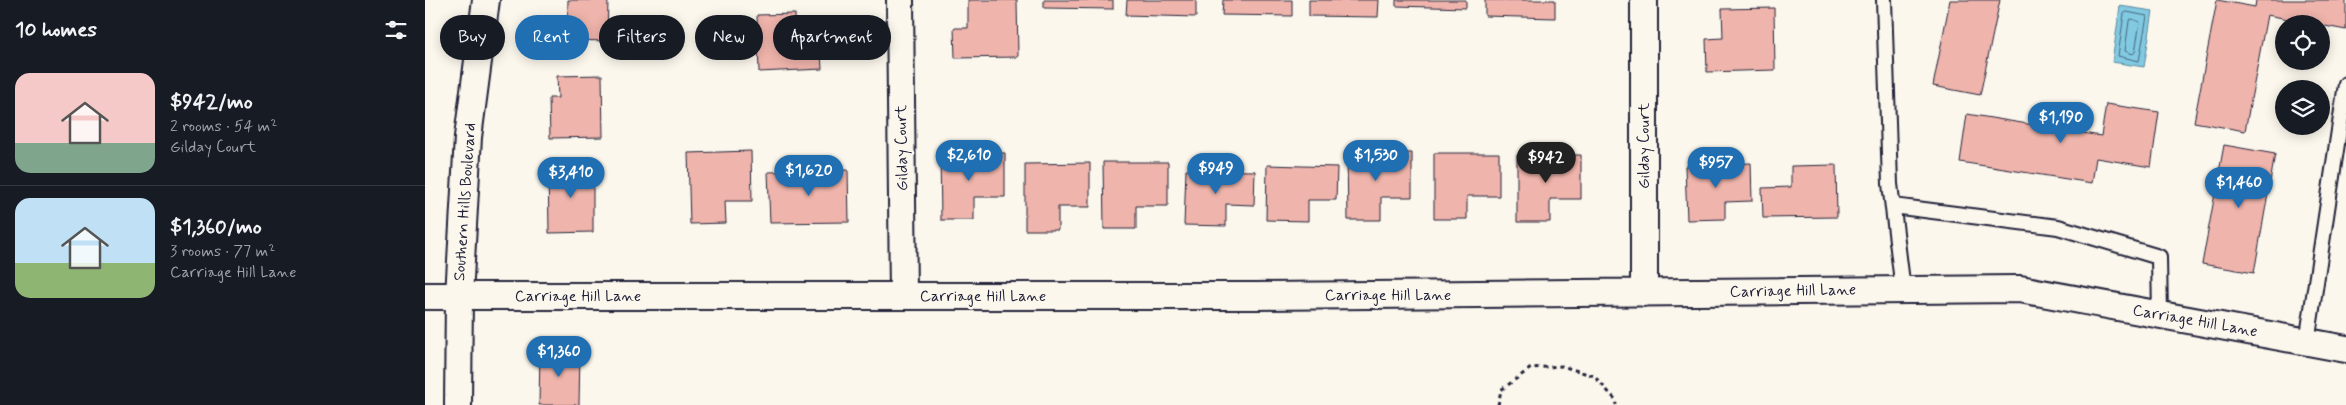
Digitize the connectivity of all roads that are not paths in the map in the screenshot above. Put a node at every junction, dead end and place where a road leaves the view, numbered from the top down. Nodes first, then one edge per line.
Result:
1 (487, 0) edge
2 (900, 0) edge
3 (1644, 0) edge
4 (1884, 0) edge
5 (2346, 84) edge
6 (1893, 206) junction
7 (1903, 290) junction
8 (1644, 293) junction
9 (425, 296) edge
10 (459, 296) junction
11 (903, 296) junction
12 (2160, 315) junction
13 (2307, 342) junction
14 (2346, 349) edge
15 (458, 405) edge

1 - 10 street, Southern Hills Boulevard
2 - 11 street, Gilday Court
3 - 8 street, Gilday Court
4 - 6 lane
5 - 13 lane
6 - 7 lane
6 - 12 lane
7 - 8 street, Carriage Hill Lane
7 - 12 street, Carriage Hill Lane
8 - 11 street, Carriage Hill Lane
9 - 10 street, Carriage Hill Lane
10 - 11 street, Carriage Hill Lane
10 - 15 street, Southern Hills Boulevard
12 - 13 street, Carriage Hill Lane
13 - 14 street, Carriage Hill Lane

